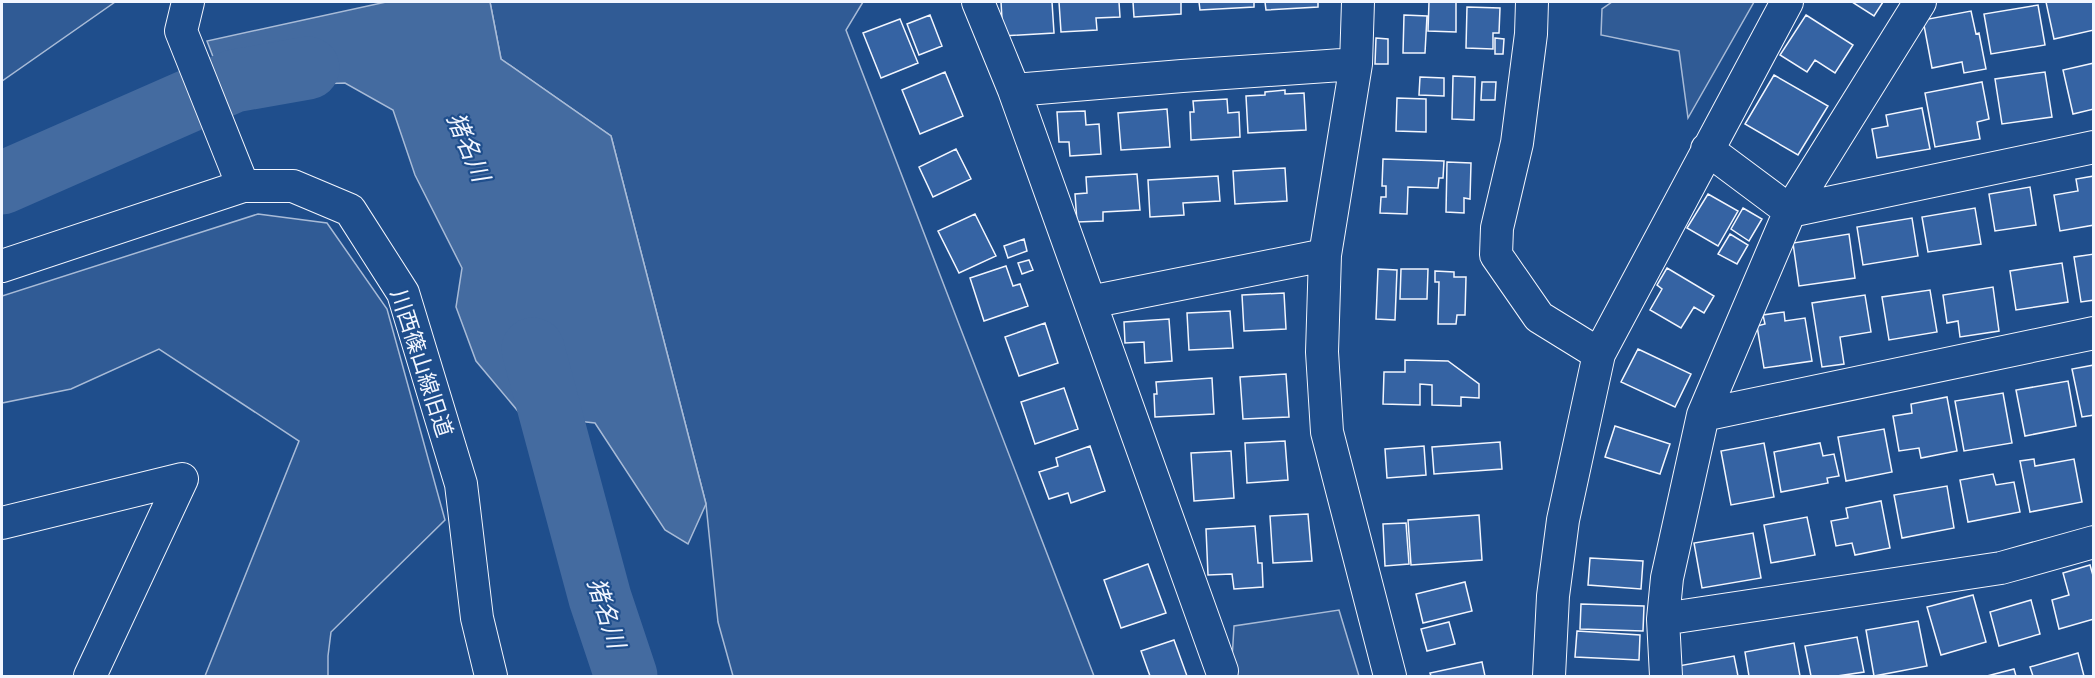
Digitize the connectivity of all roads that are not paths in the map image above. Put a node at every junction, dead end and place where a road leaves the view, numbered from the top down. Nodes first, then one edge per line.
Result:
1 (188, 2) edge
2 (978, 2) edge
3 (1358, 2) edge
4 (1532, 2) edge
5 (1787, 2) edge
6 (1920, 2) edge
7 (1356, 64) junction
8 (1014, 90) junction
9 (2094, 147) edge
10 (1707, 150) junction
11 (237, 172) junction
12 (1790, 211) junction
13 (1325, 255) junction
14 (2, 266) edge
15 (1090, 302) junction
16 (2094, 333) edge
17 (1599, 354) junction
18 (1703, 415) junction
19 (2, 524) edge
20 (2094, 542) edge
21 (1663, 619) junction
22 (1222, 671) dead end
23 (90, 676) edge
24 (490, 676) edge
25 (1390, 676) edge
26 (1549, 676) edge
27 (1666, 676) edge

1 - 11 street
2 - 8 street
3 - 7 street
4 - 17 street
5 - 10 street
6 - 12 street
7 - 8 street
7 - 13 street
8 - 15 street
9 - 12 street
10 - 12 street
10 - 17 street
11 - 14 street, 川西篠山線旧道
11 - 24 street, 川西篠山線旧道
12 - 18 street
13 - 15 street
13 - 25 street
15 - 22 street
16 - 18 street
17 - 26 street
18 - 21 street
19 - 23 street
20 - 21 street
21 - 27 street

